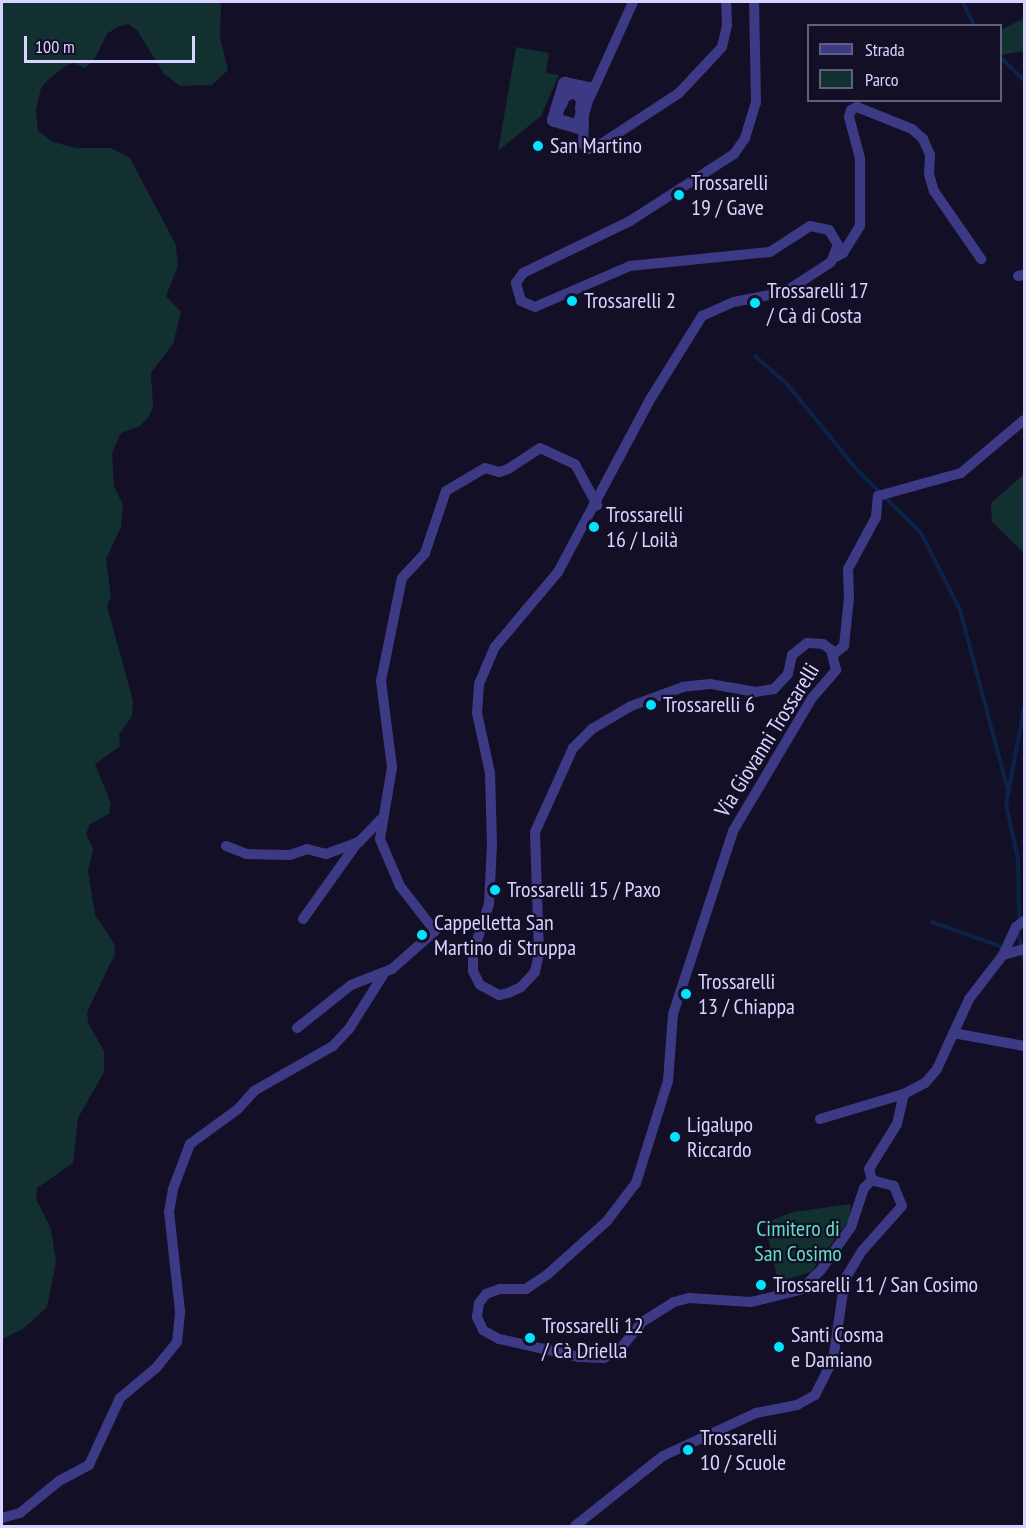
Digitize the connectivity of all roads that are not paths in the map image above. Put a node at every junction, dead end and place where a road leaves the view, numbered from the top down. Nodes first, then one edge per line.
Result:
1 (633, 2) edge
2 (726, 2) edge
3 (754, 2) edge
4 (835, 257) junction
5 (981, 259) dead end
6 (1024, 420) edge
7 (597, 505) junction
8 (834, 654) junction
9 (383, 816) junction
10 (358, 842) junction
11 (226, 846) dead end
12 (303, 919) dead end
13 (1024, 921) edge
14 (1023, 948) edge
15 (1003, 955) junction
16 (383, 975) junction
17 (297, 1028) dead end
18 (953, 1033) junction
19 (1024, 1046) edge
20 (904, 1094) junction
21 (820, 1119) dead end
22 (872, 1180) junction
23 (2, 1518) edge
24 (575, 1527) edge

1 - 2 street
3 - 4 street
4 - 5 street, Via Giovanni Trossarelli
4 - 7 street, Via Giovanni Trossarelli
6 - 8 street
7 - 8 street, Via Giovanni Trossarelli
7 - 9 street
8 - 22 street, Via Giovanni Trossarelli
9 - 10 street
9 - 16 street
10 - 11 street
10 - 12 street
13 - 15 street
14 - 15 street
15 - 18 street
16 - 17 street
16 - 23 street
18 - 19 street
18 - 20 street
20 - 21 street
20 - 22 street, Via Giovanni Trossarelli
22 - 24 street

